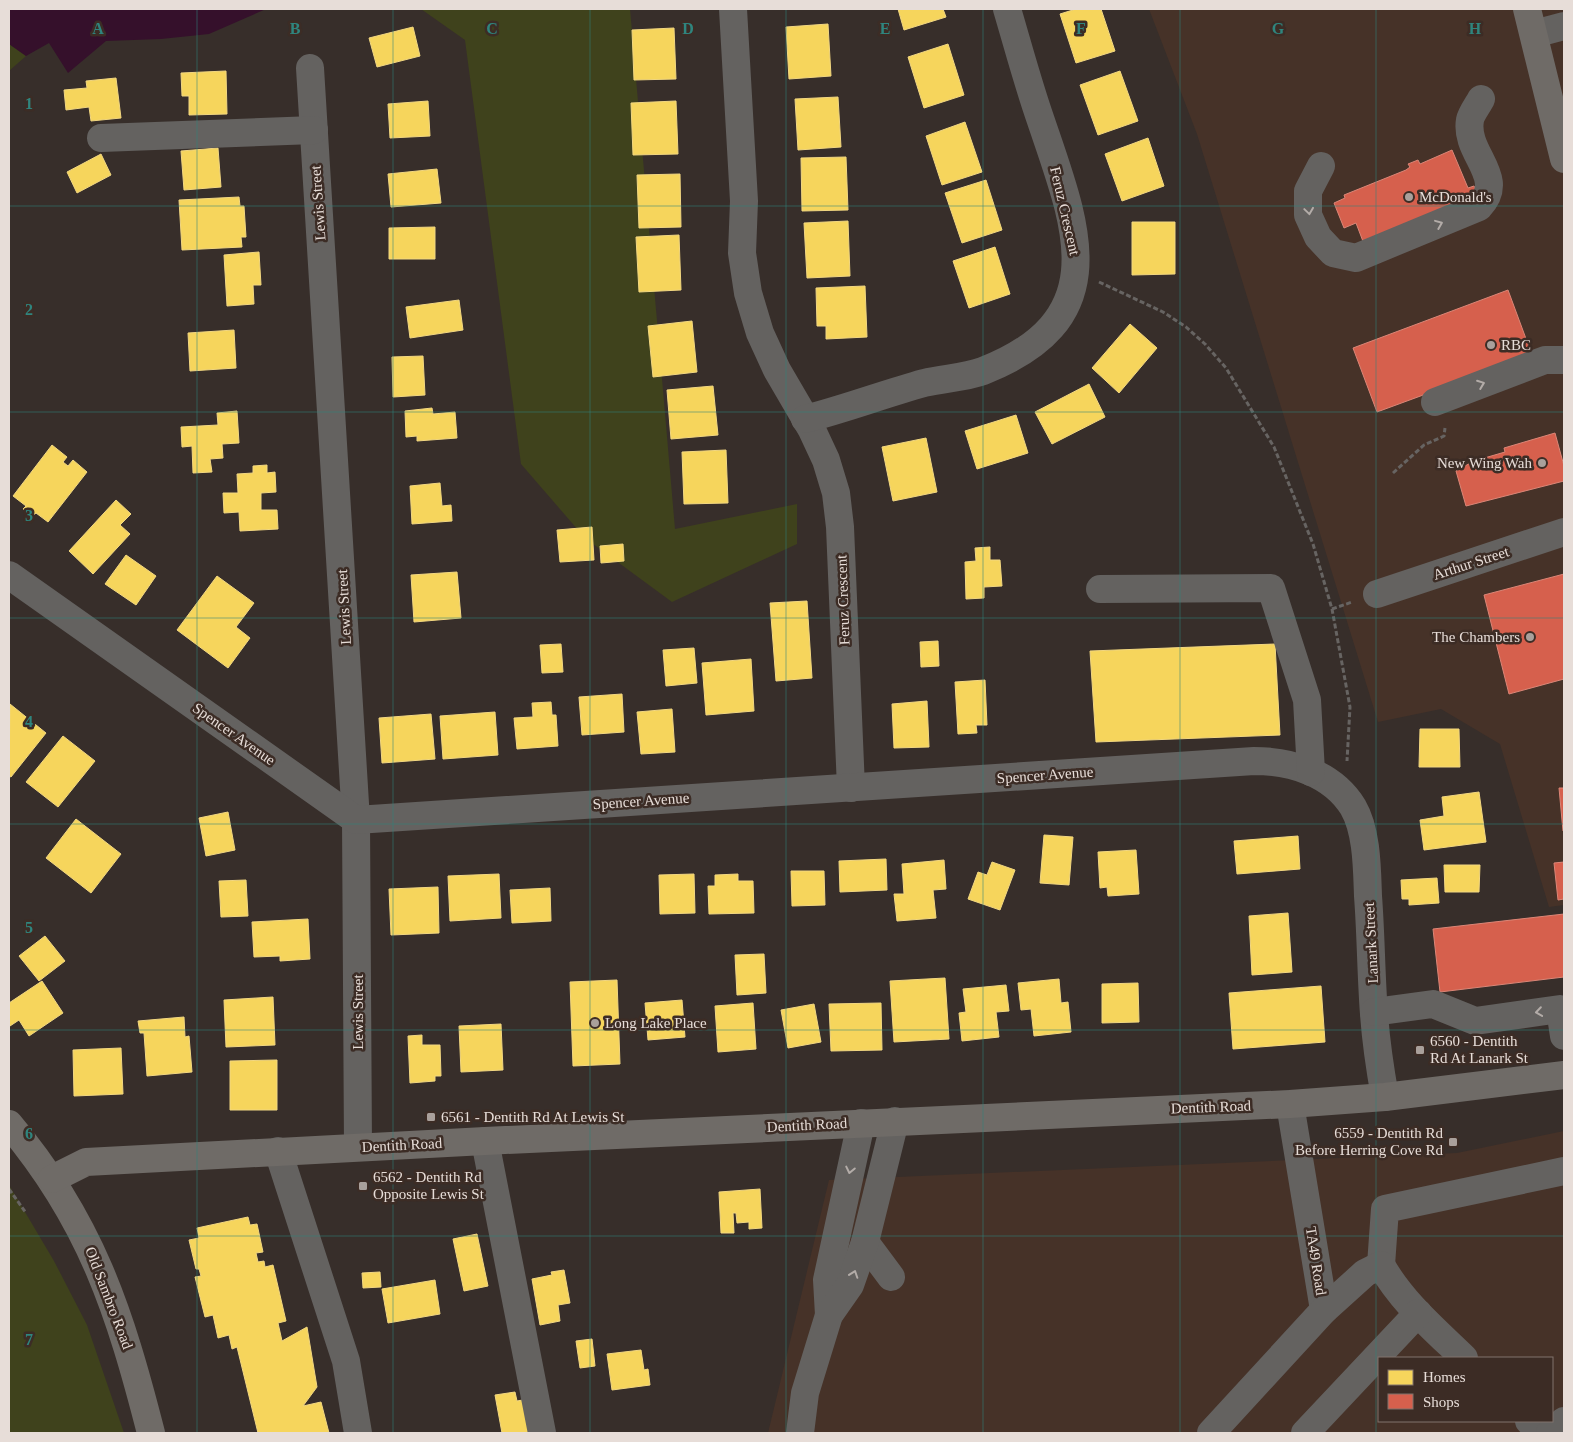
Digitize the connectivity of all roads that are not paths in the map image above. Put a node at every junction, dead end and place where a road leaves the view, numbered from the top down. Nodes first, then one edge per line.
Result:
1 (733, 9) edge
2 (1007, 9) edge
3 (1530, 22) edge
4 (1564, 26) edge
5 (310, 68) dead end
6 (1481, 99) dead end
7 (1560, 120) edge
8 (314, 130) junction
9 (101, 138) dead end
10 (1564, 159) edge
11 (1321, 166) dead end
12 (1564, 360) edge
13 (1435, 402) dead end
14 (805, 419) junction
15 (1564, 532) edge
16 (9, 575) edge
17 (1100, 589) dead end
18 (1377, 594) dead end
19 (1311, 772) junction
20 (851, 788) junction
21 (1342, 794) joint
22 (356, 820) junction
23 (1374, 1012) junction
24 (1564, 1036) edge
25 (1564, 1075) edge
26 (1385, 1096) junction
27 (1290, 1104) junction
28 (895, 1121) junction
29 (861, 1123) junction
30 (9, 1124) edge
31 (485, 1141) junction
32 (358, 1147) junction
33 (278, 1151) junction
34 (1564, 1171) edge
35 (52, 1179) junction
36 (865, 1242) junction
37 (1381, 1265) junction
38 (891, 1277) dead end
39 (1324, 1310) junction
40 (1418, 1313) junction
41 (829, 1315) junction
42 (1463, 1357) edge
43 (1564, 1421) edge
44 (1530, 1422) edge
45 (151, 1433) edge
46 (358, 1433) edge
47 (542, 1433) edge
48 (800, 1433) edge
49 (1211, 1433) edge
50 (1305, 1433) edge
51 (1542, 1433) edge
52 (1550, 1433) edge

1 - 14 street, Feruz Crescent
2 - 14 street, Feruz Crescent
3 - 4 street
3 - 7 main road
5 - 8 street, Lewis Street
11 -> 6 street
7 - 10 main road
8 - 9 street
8 - 22 street, Lewis Street
13 -> 12 street
14 - 20 street, Feruz Crescent
15 - 18 street, Arthur Street
16 - 22 street, Spencer Avenue
17 - 19 street
19 - 20 street, Spencer Avenue
19 - 21 street, Spencer Avenue
20 - 22 street, Spencer Avenue
21 - 23 street, Lanark Street
22 - 32 street, Lewis Street
24 -> 23 street
23 - 26 street, Lanark Street
25 - 26 main road, Dentith Road
26 - 27 main road, Dentith Road
27 - 28 main road, Dentith Road
27 - 39 street, TA49 Road
28 - 29 main road, Dentith Road
28 - 36 street
29 - 31 main road, Dentith Road
29 -> 41 street
30 - 35 main road, Old Sambro Road
31 - 32 main road, Dentith Road
31 - 47 street
32 - 33 main road, Dentith Road
33 - 35 main road, Dentith Road
33 - 46 street
34 - 37 street
35 - 45 main road, Old Sambro Road
36 - 38 street
41 -> 36 street
37 - 39 street, TA49 Road
37 - 40 street
39 - 49 street
40 - 42 street
40 - 50 street
41 - 48 street
43 - 52 street
44 - 51 street

